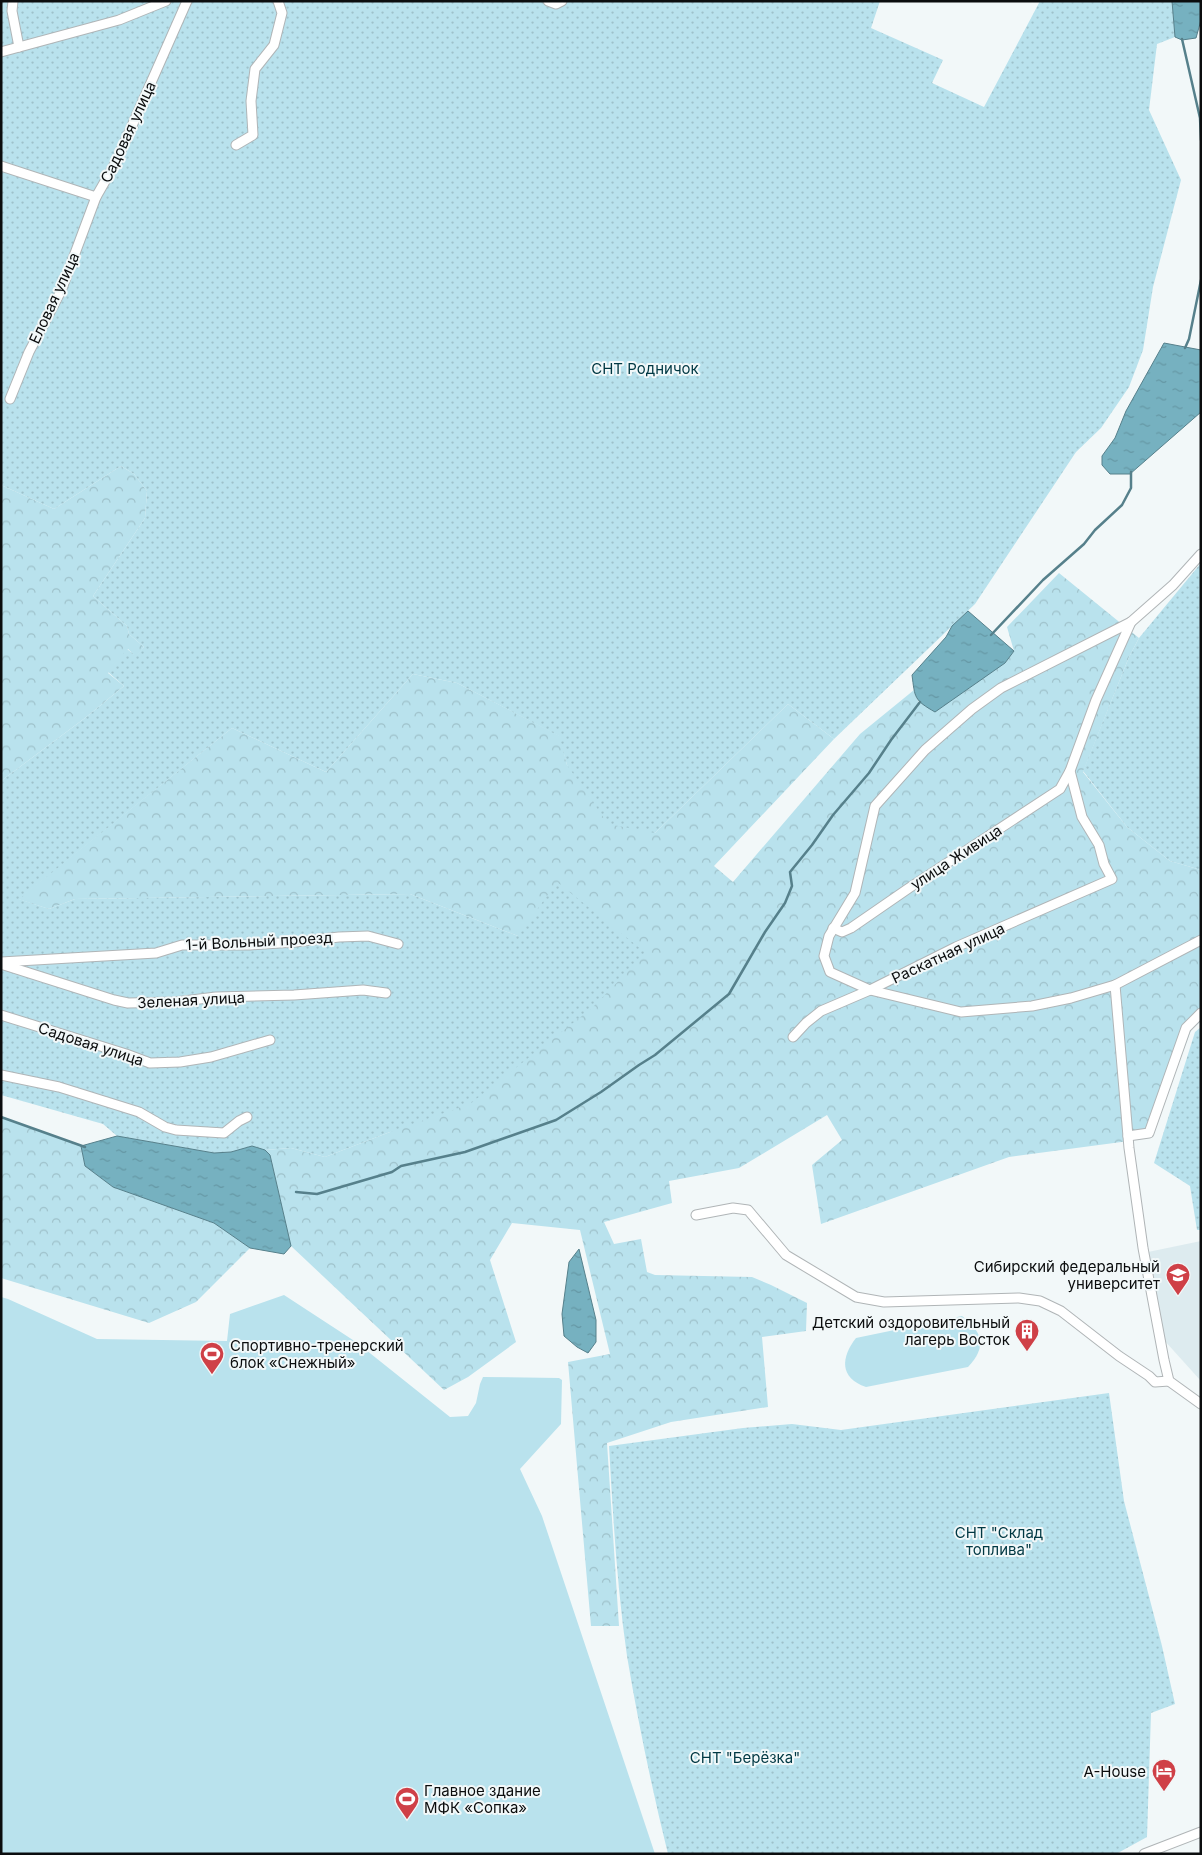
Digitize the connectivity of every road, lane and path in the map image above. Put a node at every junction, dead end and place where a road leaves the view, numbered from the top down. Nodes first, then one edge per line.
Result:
1 (13, 1) edge
2 (166, 1) edge
3 (187, 1) edge
4 (278, 1) edge
5 (548, 1) edge
6 (562, 1) edge
7 (20, 47) junction
8 (1, 52) edge
9 (236, 145) dead end
10 (1, 166) edge
11 (96, 197) junction
12 (10, 399) dead end
13 (1201, 554) edge
14 (1132, 622) junction
15 (1070, 771) junction
16 (833, 928) junction
17 (1201, 940) edge
18 (398, 944) dead end
19 (1, 963) edge
20 (1115, 985) junction
21 (870, 990) junction
22 (386, 992) dead end
23 (1201, 1013) edge
24 (1, 1015) edge
25 (793, 1037) dead end
26 (270, 1040) dead end
27 (1, 1075) edge
28 (247, 1118) dead end
29 (1128, 1136) junction
30 (696, 1215) dead end
31 (1170, 1381) junction
32 (1201, 1404) edge
33 (1201, 1832) edge
34 (1144, 1854) edge

1 - 7 street
2 - 7 street
3 - 11 street, Садовая улица
4 - 9 street
5 - 6 street
7 - 8 street
10 - 11 street, Садовая улица
11 - 12 street, Еловая улица
13 - 14 street
14 - 15 street, улица Живица
14 - 16 street
15 - 16 street, улица Живица
15 - 21 street, Раскатная улица
16 - 21 street
17 - 20 street
18 - 19 street, 1-й Вольный проезд
19 - 22 street, Зеленая улица
20 - 21 street
20 - 29 street
21 - 25 street, Раскатная улица
23 - 29 street
24 - 26 street, Садовая улица
27 - 28 street
29 - 31 street
30 - 31 street
31 - 32 street
33 - 34 street

